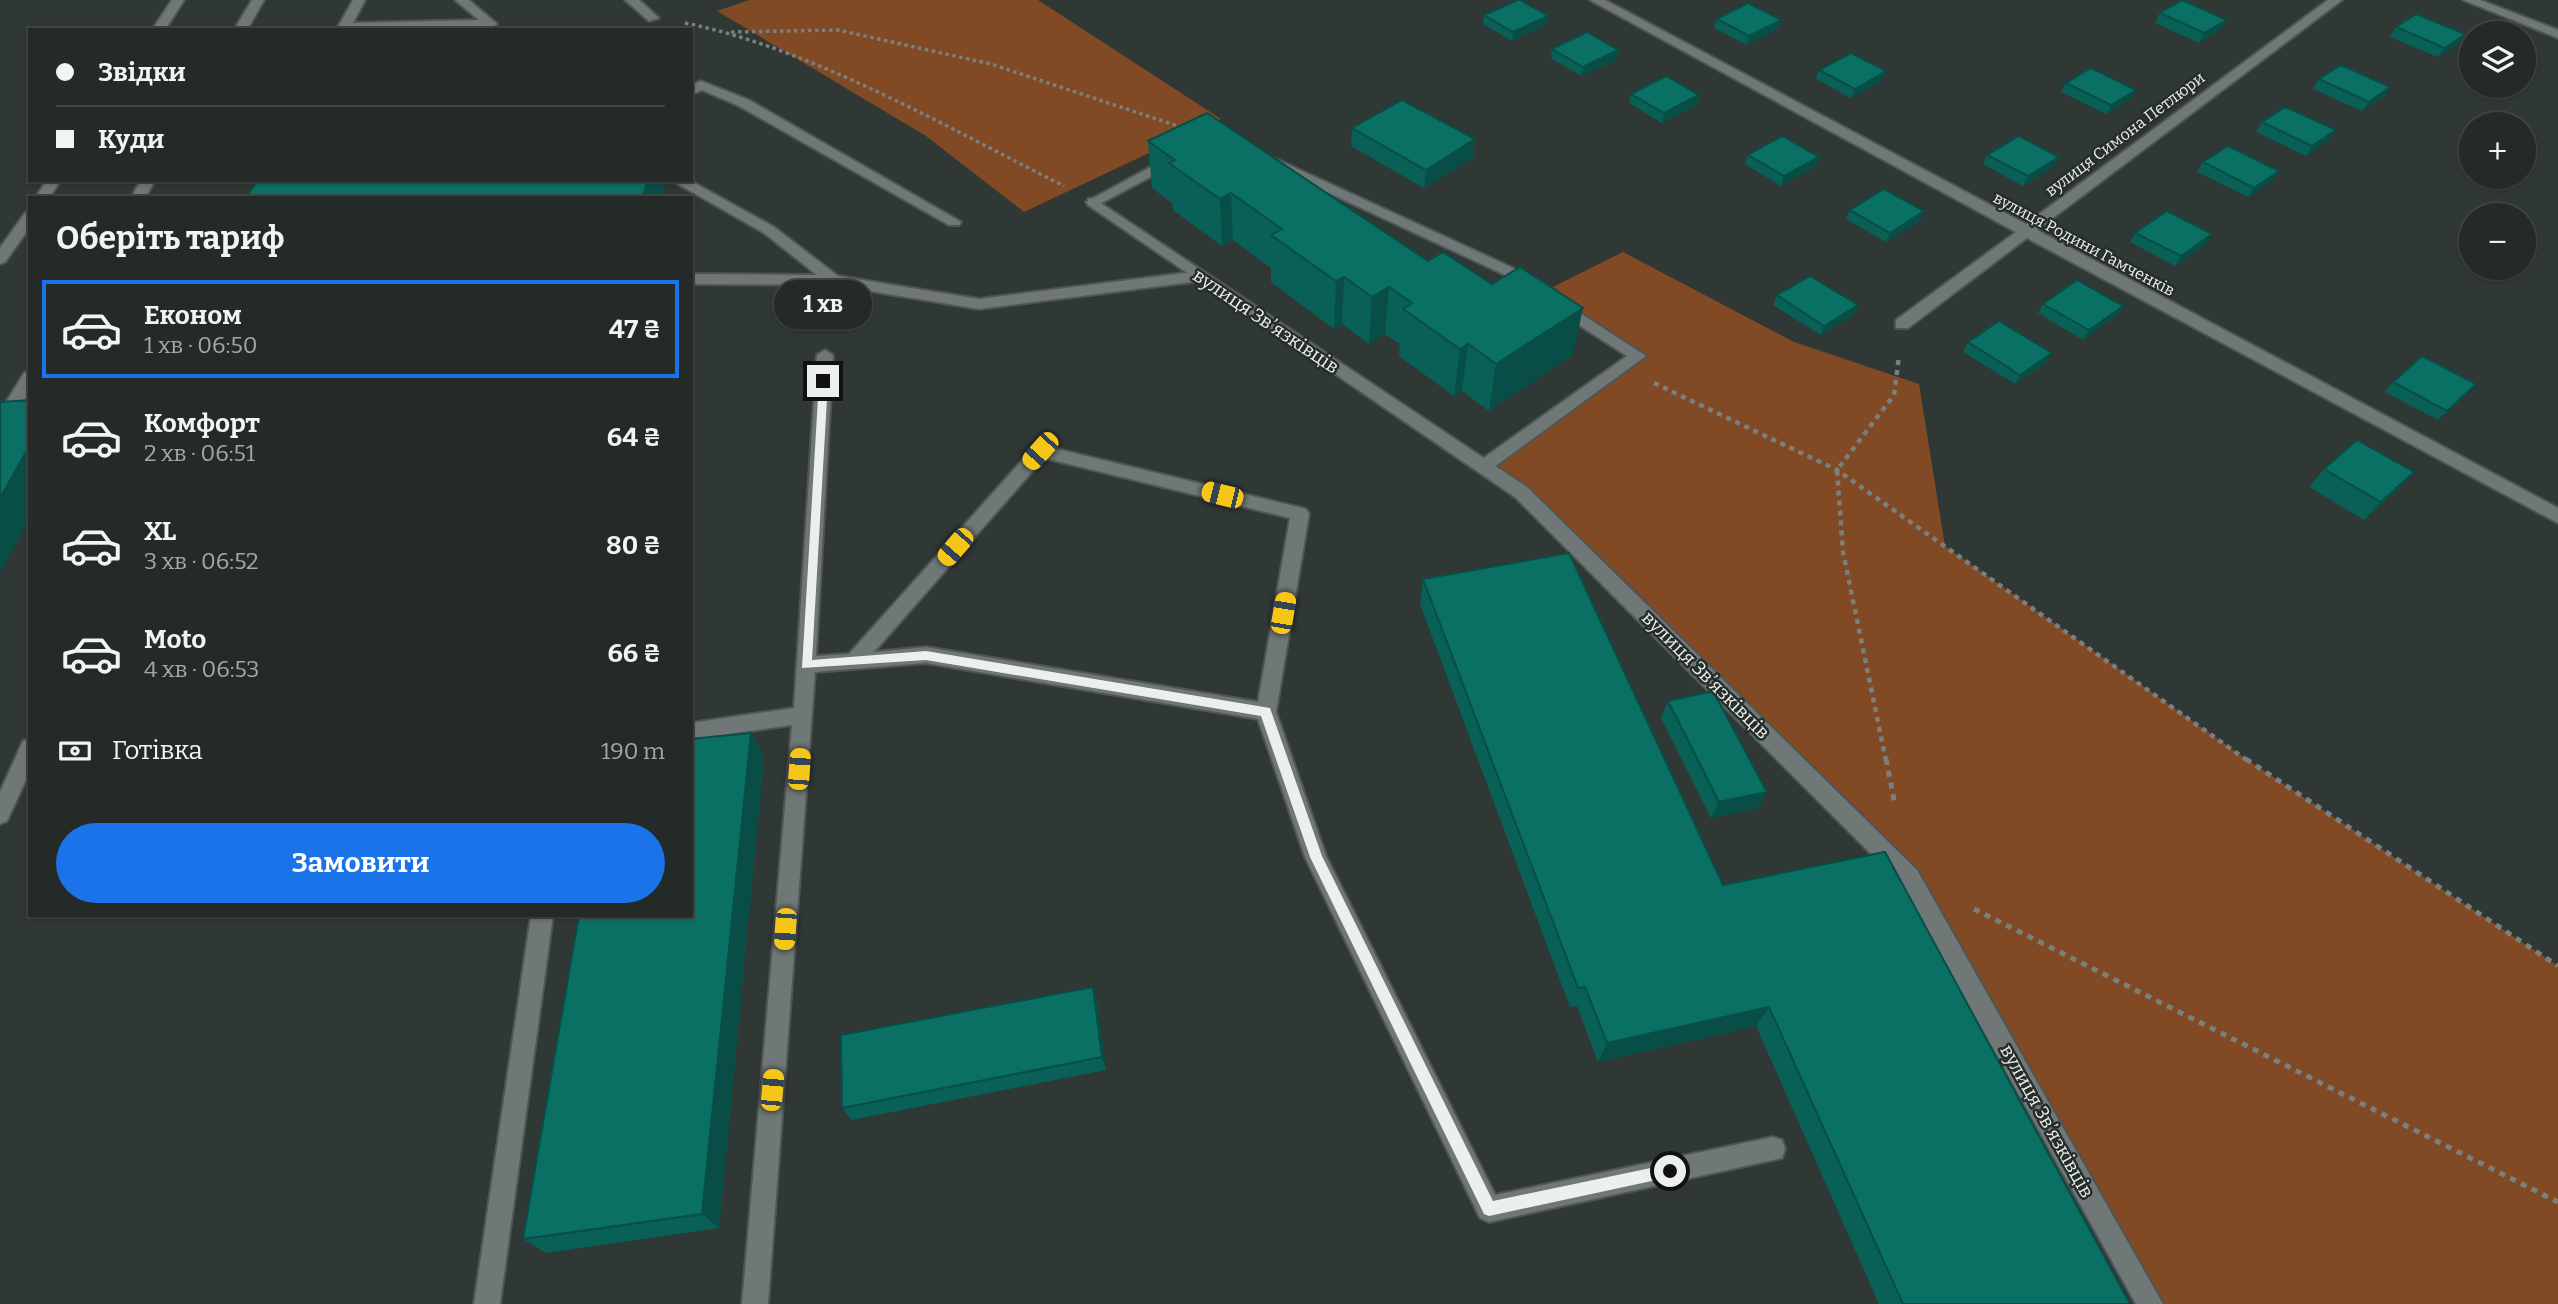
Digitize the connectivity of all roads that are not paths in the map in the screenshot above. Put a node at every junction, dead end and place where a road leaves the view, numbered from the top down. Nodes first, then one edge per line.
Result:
1 (178, 0) edge
2 (258, 0) edge
3 (359, 0) edge
4 (461, 0) edge
5 (631, 0) edge
6 (1595, 0) edge
7 (2336, 0) edge
8 (2469, 0) edge
9 (653, 18) road end
10 (159, 28) edge
11 (241, 28) edge
12 (2558, 34) edge
13 (693, 90) edge
14 (1216, 136) edge
15 (1267, 159) edge
16 (682, 182) edge
17 (28, 219) edge
18 (954, 222) dead end
19 (2023, 232) junction
20 (0, 259) edge
21 (1200, 276) junction
22 (693, 279) edge
23 (833, 280) junction
24 (1902, 324) road end
25 (825, 355) dead end
26 (28, 380) edge
27 (2, 423) edge
28 (1483, 466) junction
29 (2558, 516) edge
30 (854, 661) junction
31 (806, 665) junction
32 (1266, 712) junction
33 (803, 715) junction
34 (693, 731) edge
35 (28, 752) edge
36 (0, 816) edge
37 (542, 917) edge
38 (1773, 1149) dead end
39 (487, 1304) edge
40 (755, 1304) edge
41 (2150, 1304) edge

1 - 10 street
2 - 11 street
3 - 4 street
5 - 9 street
6 - 19 street, вулиця Родини Гамченків
7 - 19 street, вулиця Симона Петлюри
8 - 12 street
13 - 18 street
14 - 21 street, вулиця Звʼязківців
15 - 28 street
16 - 23 street
17 - 20 street
19 - 24 street, вулиця Симона Петлюри
19 - 29 street, вулиця Родини Гамченків
21 - 23 street
21 - 28 street, вулиця Звʼязківців
22 - 23 street
25 - 31 street
26 - 27 street
28 - 41 street, вулиця Звʼязківців
30 - 31 street
30 - 32 street
30 - 32 street
31 - 33 street
32 - 38 street
33 - 34 street
33 - 40 street
35 - 36 street
37 - 39 street

